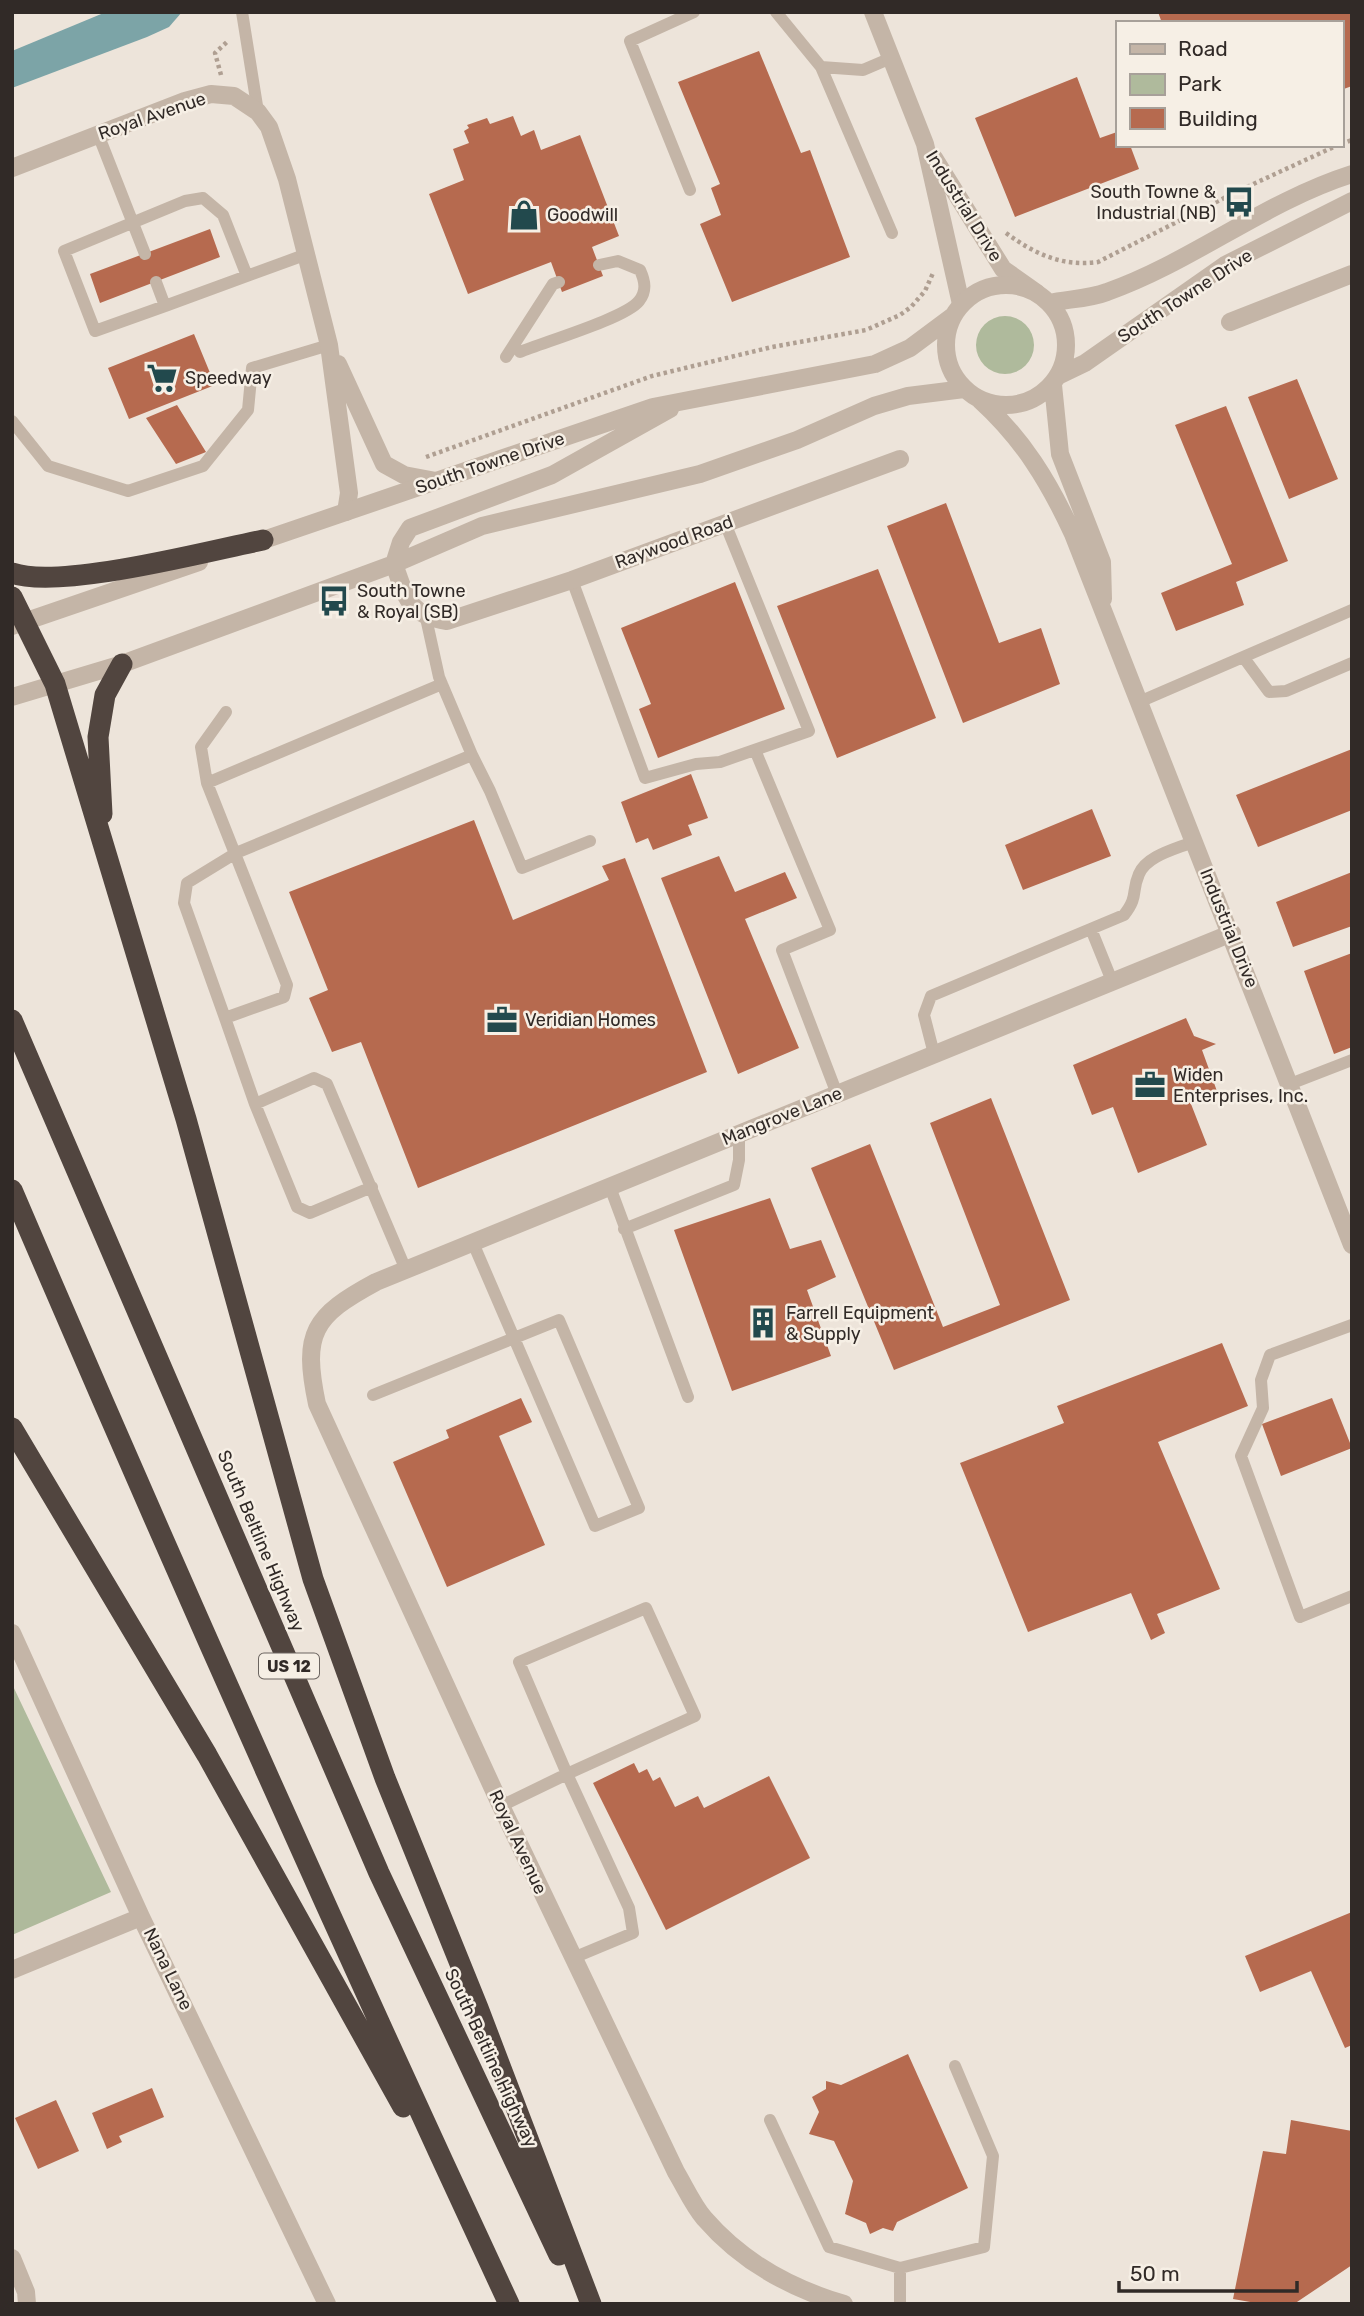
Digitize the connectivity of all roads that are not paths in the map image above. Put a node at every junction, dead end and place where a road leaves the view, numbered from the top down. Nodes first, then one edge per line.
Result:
1 (242, 12) edge
2 (694, 12) edge
3 (776, 12) edge
4 (873, 12) edge
5 (891, 58) junction
6 (821, 67) junction
7 (258, 112) junction
8 (99, 134) junction
9 (925, 144) junction
10 (12, 168) edge
11 (1352, 174) edge
12 (690, 190) dead end
13 (1352, 201) edge
14 (133, 223) junction
15 (892, 233) dead end
16 (145, 254) dead end
17 (307, 254) junction
18 (599, 265) dead end
19 (1352, 274) edge
20 (247, 276) junction
21 (156, 282) dead end
22 (559, 282) dead end
23 (1043, 298) junction
24 (165, 306) junction
25 (957, 310) junction
26 (1230, 322) dead end
27 (329, 345) junction
28 (520, 352) dead end
29 (506, 357) dead end
30 (1055, 380) junction
31 (964, 389) junction
32 (685, 400) junction
33 (980, 400) junction
34 (12, 421) edge
35 (900, 459) dead end
36 (436, 481) junction
37 (346, 512) junction
38 (725, 523) junction
39 (263, 540) junction
40 (394, 564) junction
41 (12, 573) edge
42 (572, 580) junction
43 (12, 597) edge
44 (1352, 610) edge
45 (1103, 613) junction
46 (426, 618) junction
47 (19, 624) edge
48 (1244, 658) junction
49 (1352, 663) edge
50 (122, 664) junction
51 (55, 684) junction
52 (442, 684) junction
53 (12, 697) edge
54 (1139, 702) junction
55 (226, 712) dead end
56 (755, 750) junction
57 (472, 755) junction
58 (207, 783) junction
59 (590, 841) dead end
60 (1195, 841) junction
61 (103, 848) junction
62 (236, 853) junction
63 (1091, 929) junction
64 (1232, 933) junction
65 (1112, 981) junction
66 (225, 1018) junction
67 (12, 1020) edge
68 (934, 1054) junction
69 (1352, 1060) edge
70 (1290, 1084) junction
71 (837, 1094) junction
72 (255, 1104) junction
73 (739, 1134) junction
74 (372, 1187) junction
75 (610, 1187) junction
76 (12, 1190) edge
77 (624, 1229) junction
78 (473, 1243) junction
79 (1352, 1245) edge
80 (406, 1270) junction
81 (335, 1307) joint
82 (1352, 1325) edge
83 (514, 1338) junction
84 (373, 1395) dead end
85 (688, 1397) dead end
86 (12, 1428) edge
87 (1352, 1596) edge
88 (12, 1633) edge
89 (567, 1774) junction
90 (501, 1806) junction
91 (141, 1917) junction
92 (573, 1958) junction
93 (12, 1970) edge
94 (954, 2066) dead end
95 (770, 2120) dead end
96 (12, 2258) edge
97 (489, 2262) junction
98 (900, 2268) junction
99 (27, 2304) edge
100 (327, 2304) edge
101 (509, 2304) edge
102 (583, 2304) edge
103 (591, 2304) edge
104 (844, 2304) edge
105 (900, 2304) edge

1 - 7 lane
2 - 12 lane
3 - 6 lane
4 - 5 street, Industrial Drive
5 - 6 lane
5 - 9 street, Industrial Drive
6 - 15 lane
7 - 8 street, Royal Avenue
7 - 17 street
8 - 10 street, Royal Avenue
8 - 14 lane
9 - 23 street, Industrial Drive
9 - 25 street, Industrial Drive
11 - 23 street, South Towne Drive
13 - 30 street, South Towne Drive
14 - 16 lane
14 - 20 lane
14 - 24 lane
17 - 20 lane
17 - 27 street
18 - 28 lane
19 - 26 street
20 - 24 lane
21 - 24 lane
22 - 29 lane
23 - 25 street
23 - 30 street
25 - 31 street
25 - 32 street, South Towne Drive
27 - 34 lane
27 - 36 street
27 - 37 street
30 - 33 street
30 - 45 street, Industrial Drive
31 - 33 street
31 - 40 street
32 - 36 street, South Towne Drive
32 - 40 street
33 - 45 street, Industrial Drive
35 - 38 street, Raywood Road
36 - 37 street, South Towne Drive
37 - 39 street, South Towne Drive
38 - 42 street, Raywood Road
38 - 56 lane
39 - 41 highway
39 - 47 street, South Towne Drive
40 - 46 street
40 - 50 street
42 - 46 street, Raywood Road
42 - 56 lane
43 - 47 highway
44 - 48 lane
45 - 54 street, Industrial Drive
46 - 52 lane
47 - 51 highway
48 - 49 lane
48 - 54 lane
50 - 51 street
50 - 61 highway
51 - 53 street
51 - 61 highway
52 - 57 lane
52 - 58 lane
54 - 60 street, Industrial Drive
55 - 58 lane
56 - 71 lane
57 - 59 lane
57 - 62 lane
58 - 62 lane
60 - 63 lane
60 - 64 street, Industrial Drive
61 - 103 highway
62 - 66 lane
62 - 66 lane
63 - 65 lane
63 - 68 lane
64 - 65 street, Mangrove Lane
64 - 70 street, Industrial Drive
65 - 68 street, Mangrove Lane
66 - 72 lane
67 - 102 highway, South Beltline Highway / US 12
68 - 71 street, Mangrove Lane
69 - 70 lane
70 - 79 street, Industrial Drive
71 - 73 street, Mangrove Lane
72 - 74 lane
72 - 74 lane
73 - 75 street, Mangrove Lane
73 - 77 lane
74 - 80 lane
75 - 77 lane
75 - 78 street, Mangrove Lane
76 - 97 highway
77 - 85 lane
78 - 80 street, Mangrove Lane
78 - 83 lane
80 - 81 street, Mangrove Lane
81 - 90 street, Royal Avenue
82 - 87 lane
83 - 83 lane
83 - 84 lane
86 - 97 highway
88 - 91 street, Nana Lane
89 - 89 lane
89 - 90 lane
89 - 92 lane
90 - 92 street, Royal Avenue
91 - 93 street
91 - 100 street, Nana Lane
92 - 104 street, Royal Avenue
94 - 98 lane
95 - 98 lane
96 - 99 street
97 - 101 highway
98 - 105 lane

